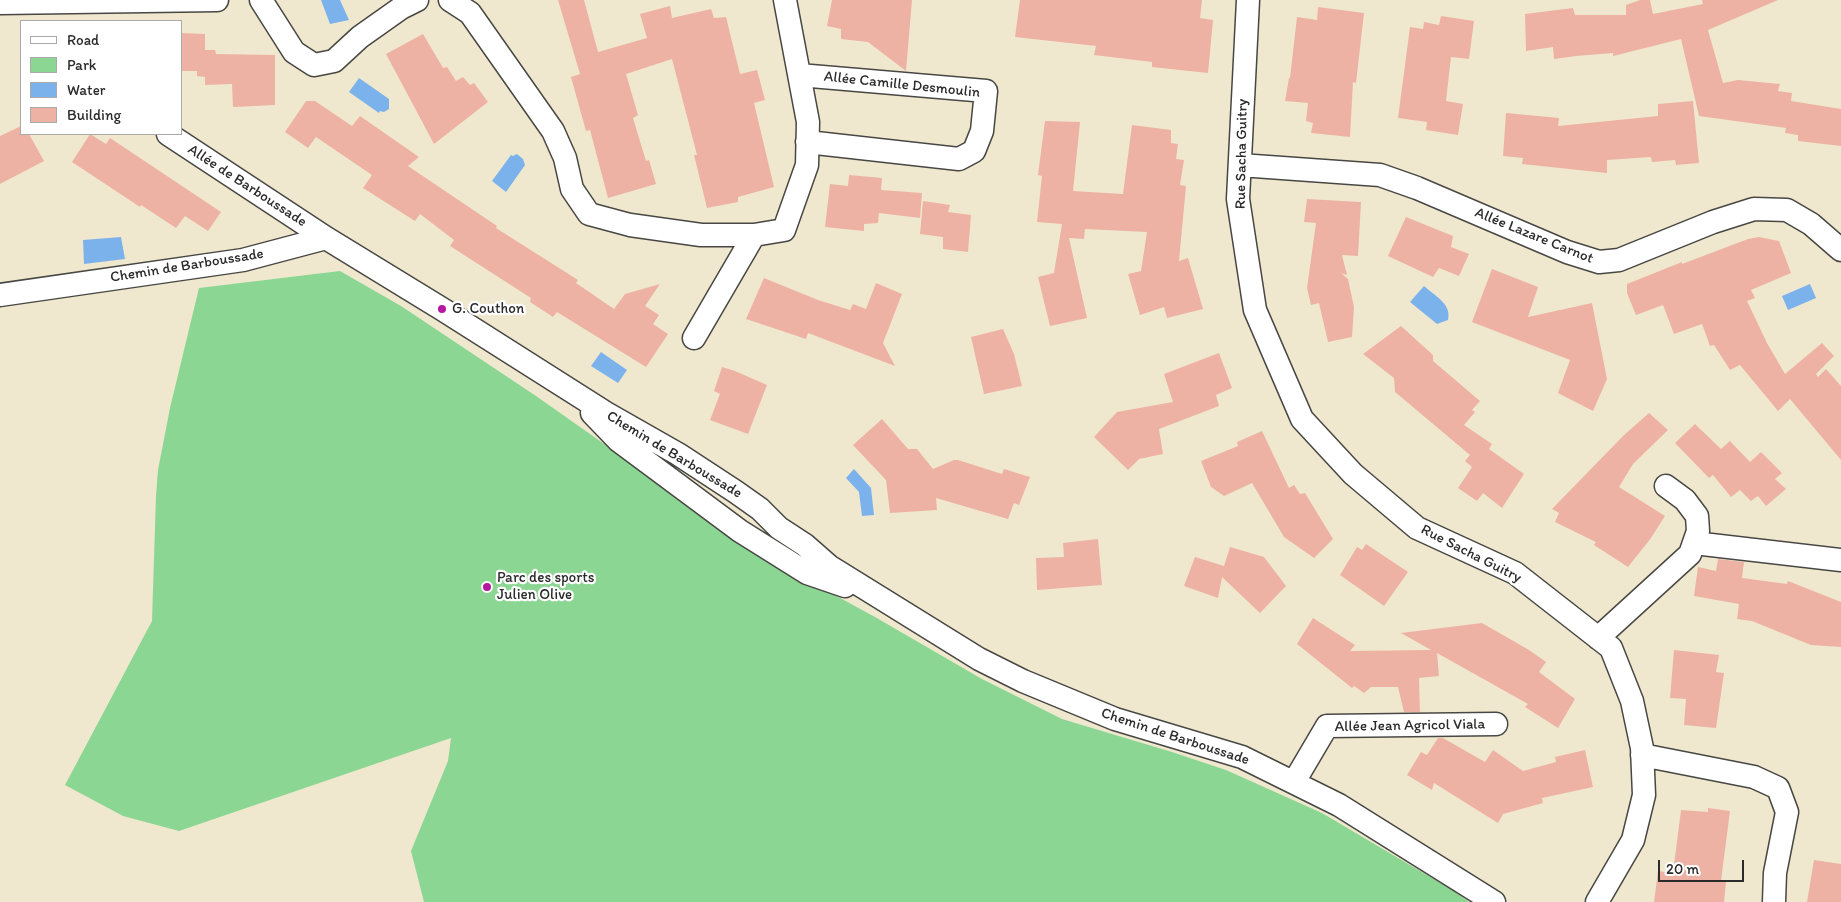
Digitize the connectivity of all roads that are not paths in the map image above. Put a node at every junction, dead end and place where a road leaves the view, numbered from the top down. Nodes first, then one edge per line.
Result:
1 (217, 0) edge
2 (261, 0) edge
3 (417, 0) edge
4 (450, 0) edge
5 (785, 0) edge
6 (1248, 0) edge
7 (0, 3) edge
8 (51, 8) edge
9 (799, 75) junction
10 (170, 135) edge
11 (807, 142) junction
12 (1240, 164) junction
13 (754, 235) junction
14 (326, 238) junction
15 (1841, 250) edge
16 (0, 295) edge
17 (694, 338) dead end
18 (569, 390) junction
19 (1666, 486) dead end
20 (775, 524) junction
21 (751, 538) junction
22 (1694, 543) junction
23 (1841, 560) edge
24 (877, 596) junction
25 (1598, 638) junction
26 (1496, 724) dead end
27 (1642, 754) junction
28 (1294, 782) junction
29 (1494, 902) edge
30 (1597, 902) edge
31 (1774, 902) edge

1 - 8 street
2 - 3 street
4 - 13 street
5 - 9 street, Allée Camille Desmoulin
6 - 12 street, Rue Sacha Guitry
7 - 8 street
9 - 11 street, Allée Camille Desmoulin
9 - 11 street, Allée Camille Desmoulin
10 - 14 street, Allée de Barboussade
11 - 13 street, Allée Camille Desmoulin
12 - 15 street, Allée Lazare Carnot
12 - 25 street, Rue Sacha Guitry
13 - 17 street
14 - 16 street, Chemin de Barboussade
14 - 18 street, Chemin de Barboussade
18 - 20 street, Chemin de Barboussade
18 - 21 street, Chemin de Barboussade
19 - 22 street
20 - 21 street
20 - 24 street, Chemin de Barboussade
21 - 24 street, Chemin de Barboussade
22 - 23 street
22 - 25 street
24 - 28 street, Chemin de Barboussade
25 - 27 street, Rue Sacha Guitry
26 - 28 street, Allée Jean Agricol Viala
27 - 30 street, Rue Sacha Guitry
27 - 31 street
28 - 29 street, Chemin de Barboussade

